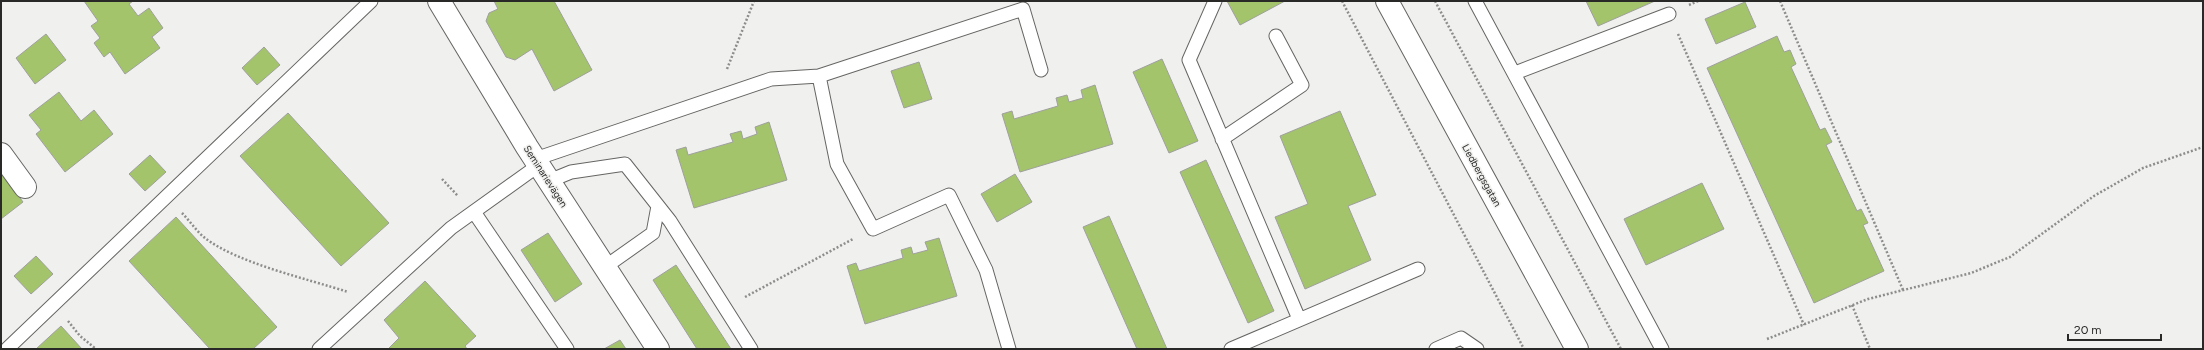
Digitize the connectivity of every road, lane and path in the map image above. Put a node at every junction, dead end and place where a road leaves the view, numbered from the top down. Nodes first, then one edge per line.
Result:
1 (371, 1) edge
2 (439, 1) edge
3 (754, 1) edge
4 (1215, 1) edge
5 (1342, 1) edge
6 (1387, 1) edge
7 (1435, 1) edge
8 (1475, 1) edge
9 (1780, 1) edge
10 (1022, 5) edge
11 (1669, 14) joint
12 (1276, 36) dead end
13 (1041, 70) dead end
14 (1515, 73) junction
15 (819, 76) junction
16 (715, 98) junction
17 (1222, 139) junction
18 (2203, 146) edge
19 (1, 154) edge
20 (541, 168) junction
21 (25, 187) dead end
22 (167, 196) junction
23 (658, 206) junction
24 (474, 212) junction
25 (873, 229) junction
26 (605, 267) junction
27 (1418, 270) dead end
28 (1903, 290) junction
29 (373, 300) junction
30 (54, 304) junction
31 (1852, 305) junction
32 (725, 308) junction
33 (1299, 319) junction
34 (1804, 325) junction
35 (1767, 339) dead end
36 (7, 349) edge
37 (96, 349) edge
38 (319, 349) edge
39 (567, 349) edge
40 (658, 349) edge
41 (751, 349) edge
42 (1009, 349) edge
43 (1231, 349) edge
44 (1436, 349) edge
45 (1477, 349) edge
46 (1524, 349) edge
47 (1577, 349) edge
48 (1621, 349) edge
49 (1662, 349) edge
50 (1870, 349) edge

1 - 22 lane
2 - 20 street, Seminarievägen
3 - 16 path
4 - 17 lane
5 - 46 path
6 - 47 street, Liedbergsgatan
7 - 48 path
8 - 14 lane
9 - 28 path
10 - 13 lane
10 - 15 lane
11 - 14 lane
11 - 34 path
12 - 17 lane
14 - 49 lane
15 - 16 lane
15 - 25 lane
16 - 20 lane
17 - 33 lane
18 - 28 path
19 - 21 street
20 - 23 lane
20 - 24 lane
20 - 26 street, Seminarievägen
22 - 29 path
22 - 30 lane
23 - 26 lane
23 - 32 lane
24 - 29 lane
24 - 39 lane
25 - 32 path
25 - 42 lane
26 - 40 street, Seminarievägen
27 - 33 lane
28 - 31 path
29 - 38 lane
30 - 36 lane
30 - 37 path
31 - 34 path
31 - 50 path
32 - 41 lane
33 - 43 lane
34 - 35 path
44 - 45 lane

